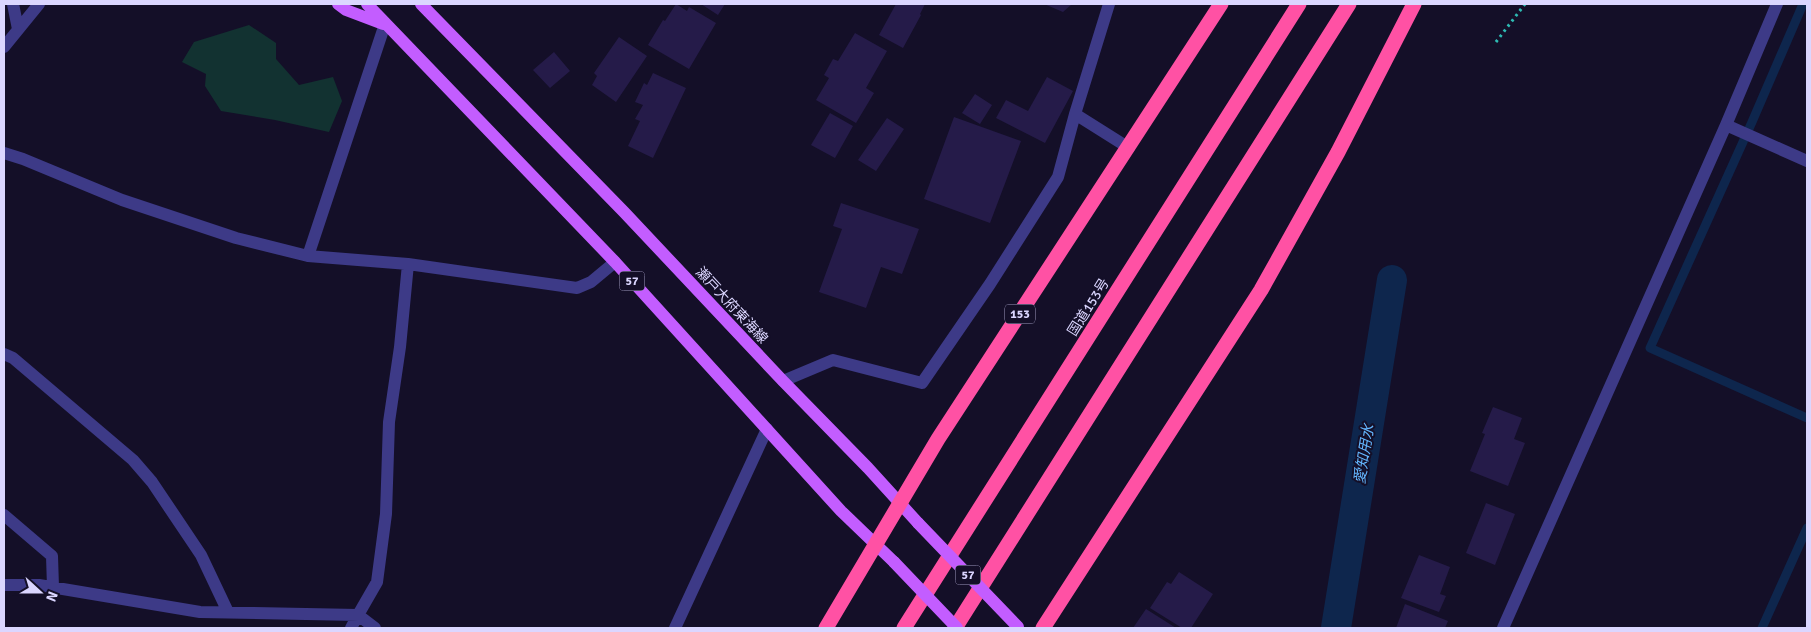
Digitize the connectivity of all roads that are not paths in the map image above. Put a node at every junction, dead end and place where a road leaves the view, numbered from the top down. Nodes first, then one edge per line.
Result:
1 (12, 4) edge
2 (39, 4) edge
3 (338, 4) edge
4 (367, 4) edge
5 (421, 4) edge
6 (428, 4) edge
7 (1109, 4) edge
8 (1222, 4) edge
9 (1299, 4) edge
10 (1348, 4) edge
11 (1414, 4) edge
12 (1777, 4) edge
13 (437, 21) junction
14 (385, 24) junction
15 (18, 29) junction
16 (4, 47) edge
17 (1076, 114) junction
18 (1730, 126) junction
19 (1129, 148) junction
20 (4, 153) edge
21 (1807, 161) edge
22 (308, 256) junction
23 (615, 262) junction
24 (408, 264) junction
25 (4, 354) edge
26 (783, 381) junction
27 (767, 429) junction
28 (900, 504) junction
29 (4, 515) edge
30 (877, 544) junction
31 (4, 585) edge
32 (54, 587) junction
33 (228, 612) junction
34 (358, 615) junction
35 (351, 628) edge
36 (375, 628) edge
37 (675, 628) edge
38 (826, 628) edge
39 (904, 628) edge
40 (956, 628) edge
41 (1019, 628) edge
42 (1043, 628) edge
43 (1503, 628) edge

1 - 15 street
2 - 15 street
3 - 14 main road, 57
4 - 14 main road, 57
5 - 13 main road, 瀬戸大府東海線 / 57
6 - 13 main road, 57
7 - 17 street
8 - 19 highway, 153
9 - 39 highway, 国道153号
10 - 40 highway
11 - 42 highway
12 - 18 street
13 - 26 main road, 瀬戸大府東海線 / 57
14 - 22 street
14 - 23 main road, 57
15 - 16 street
17 - 19 street
17 - 26 street
18 - 21 street
18 - 43 street
19 - 28 highway, 153
20 - 22 street
22 - 24 street
23 - 24 street
23 - 27 main road, 57
24 - 34 street
25 - 33 street
26 - 28 main road, 瀬戸大府東海線 / 57
27 - 30 main road, 57
27 - 37 street
28 - 30 highway, 153
28 - 41 main road, 瀬戸大府東海線 / 57, bridge
29 - 32 street
30 - 38 highway, 153
30 - 40 main road, 57, bridge
31 - 32 street
32 - 33 street
33 - 34 street
34 - 35 street
34 - 36 street

